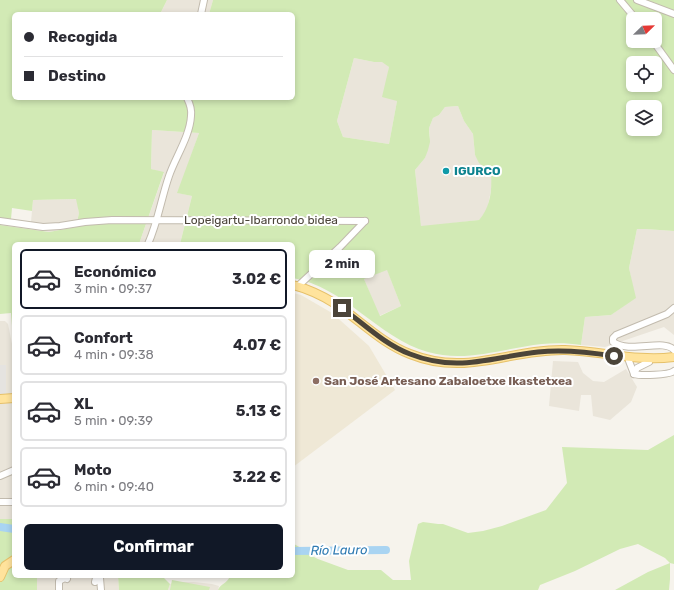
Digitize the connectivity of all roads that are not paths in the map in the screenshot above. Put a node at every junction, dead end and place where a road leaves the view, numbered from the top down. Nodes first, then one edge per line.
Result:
1 (204, 0) edge
2 (620, 0) edge
3 (637, 0) edge
4 (201, 12) edge
5 (630, 12) edge
6 (674, 14) edge
7 (658, 48) edge
8 (674, 70) edge
9 (189, 100) edge
10 (156, 220) junction
11 (0, 221) edge
12 (149, 242) edge
13 (295, 287) edge
14 (674, 308) edge
15 (652, 348) junction
16 (674, 350) edge
17 (668, 359) edge
18 (648, 360) junction
19 (629, 361) junction
20 (674, 371) edge
21 (634, 374) junction
22 (12, 398) edge
23 (2, 399) edge
24 (12, 471) edge
25 (0, 476) edge
26 (0, 502) edge
27 (12, 502) edge
28 (12, 561) edge
29 (0, 576) edge
30 (97, 578) edge
31 (99, 578) edge
32 (67, 579) dead end
33 (95, 582) dead end
34 (59, 590) edge
35 (101, 590) edge

1 - 4 street
2 - 5 street
3 - 6 street
7 - 8 street
9 - 10 street
10 - 11 street, Lopeigartu-Ibarrondo bidea
10 - 12 street
10 - 13 street, Lopeigartu-Ibarrondo bidea
13 - 18 main road
13 - 19 main road
14 - 15 street
15 - 16 street
15 - 17 street
15 - 18 street
17 - 18 main road
18 - 19 main road
18 - 21 street
19 - 21 street
20 - 21 street
22 - 23 main road
24 - 25 street
26 - 27 street
28 - 29 main road
30 - 33 street
31 - 35 street
32 - 34 street

